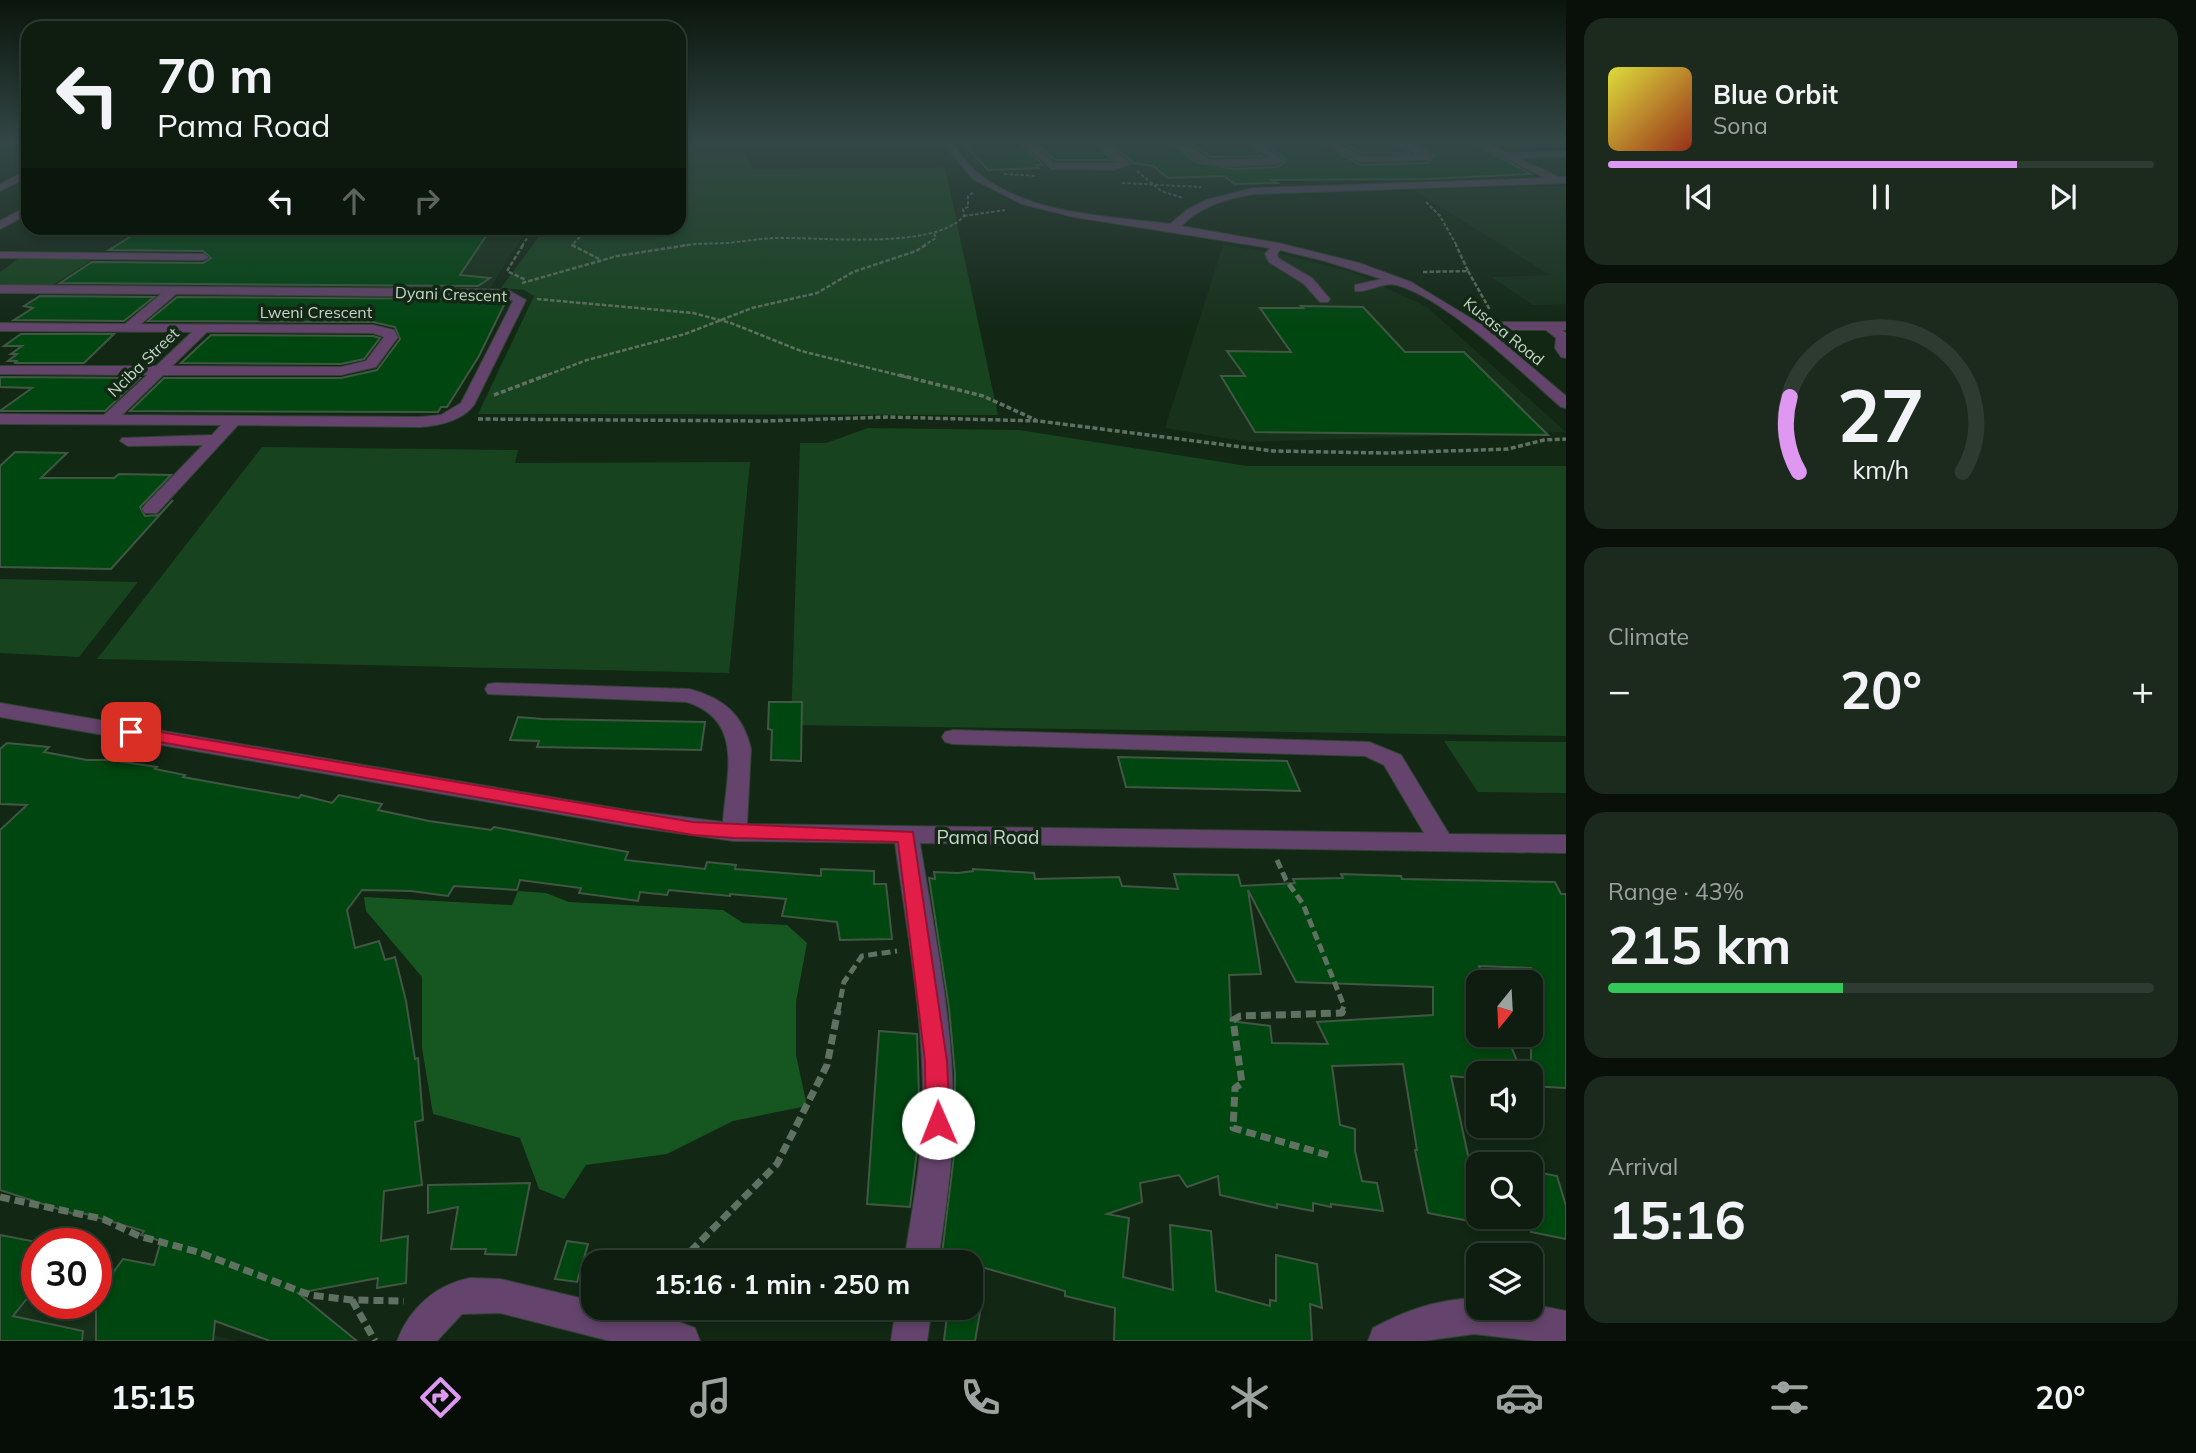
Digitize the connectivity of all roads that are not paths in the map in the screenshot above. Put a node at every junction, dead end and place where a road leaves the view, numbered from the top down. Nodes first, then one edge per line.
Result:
1 (1043, 205) edge
2 (1202, 205) edge
3 (21, 213) edge
4 (0, 226) edge
5 (19, 227) dead end
6 (1172, 228) junction
7 (140, 235) edge
8 (1278, 246) junction
9 (0, 256) edge
10 (17, 256) junction
11 (77, 256) junction
12 (203, 257) dead end
13 (0, 267) edge
14 (1396, 280) junction
15 (1359, 288) dead end
16 (0, 289) edge
17 (174, 290) junction
18 (1324, 299) dead end
19 (1476, 326) junction
20 (1549, 326) junction
21 (1566, 326) edge
22 (0, 327) edge
23 (127, 328) junction
24 (203, 329) junction
25 (1566, 354) edge
26 (0, 369) edge
27 (159, 370) junction
28 (1566, 404) edge
29 (0, 419) edge
30 (108, 420) junction
31 (233, 422) junction
32 (215, 440) junction
33 (128, 441) dead end
34 (151, 509) dead end
35 (496, 689) dead end
36 (0, 710) edge
37 (953, 737) dead end
38 (734, 832) junction
39 (906, 836) junction
40 (1442, 842) junction
41 (1566, 844) edge
42 (923, 1250) edge
43 (912, 1320) edge
44 (1566, 1329) edge
45 (415, 1341) edge
46 (682, 1341) edge
47 (909, 1341) edge
48 (1386, 1341) edge

1 - 6 street, Kusasa Road
2 - 6 street
3 - 4 street
4 - 5 street
6 - 8 street, Kusasa Road
7 - 11 street
8 - 14 street, Kusasa Road
8 - 18 street
9 - 10 street
10 - 11 street
10 - 13 street
11 - 12 street
14 - 15 street
14 - 19 street, Kusasa Road
16 - 17 street, Dyani Crescent
17 - 23 street
17 - 31 street, Dyani Crescent
19 - 20 street
19 - 28 street, Kusasa Road
20 - 21 street
20 - 25 street
22 - 23 street, Lweni Crescent
23 - 24 street, Lweni Crescent
24 - 27 street, Nciba Street
24 - 27 street, Lweni Crescent
26 - 27 street, Lweni Crescent
27 - 30 street, Nciba Street
29 - 30 street
30 - 31 street
31 - 32 street
32 - 33 street
32 - 34 street
35 - 38 street
36 - 38 street, Pama Road
37 - 40 street
38 - 39 street, Pama Road
39 - 40 street, Pama Road
39 - 42 street
40 - 41 street, Pama Road
43 - 47 street
44 - 48 street
45 - 46 street

